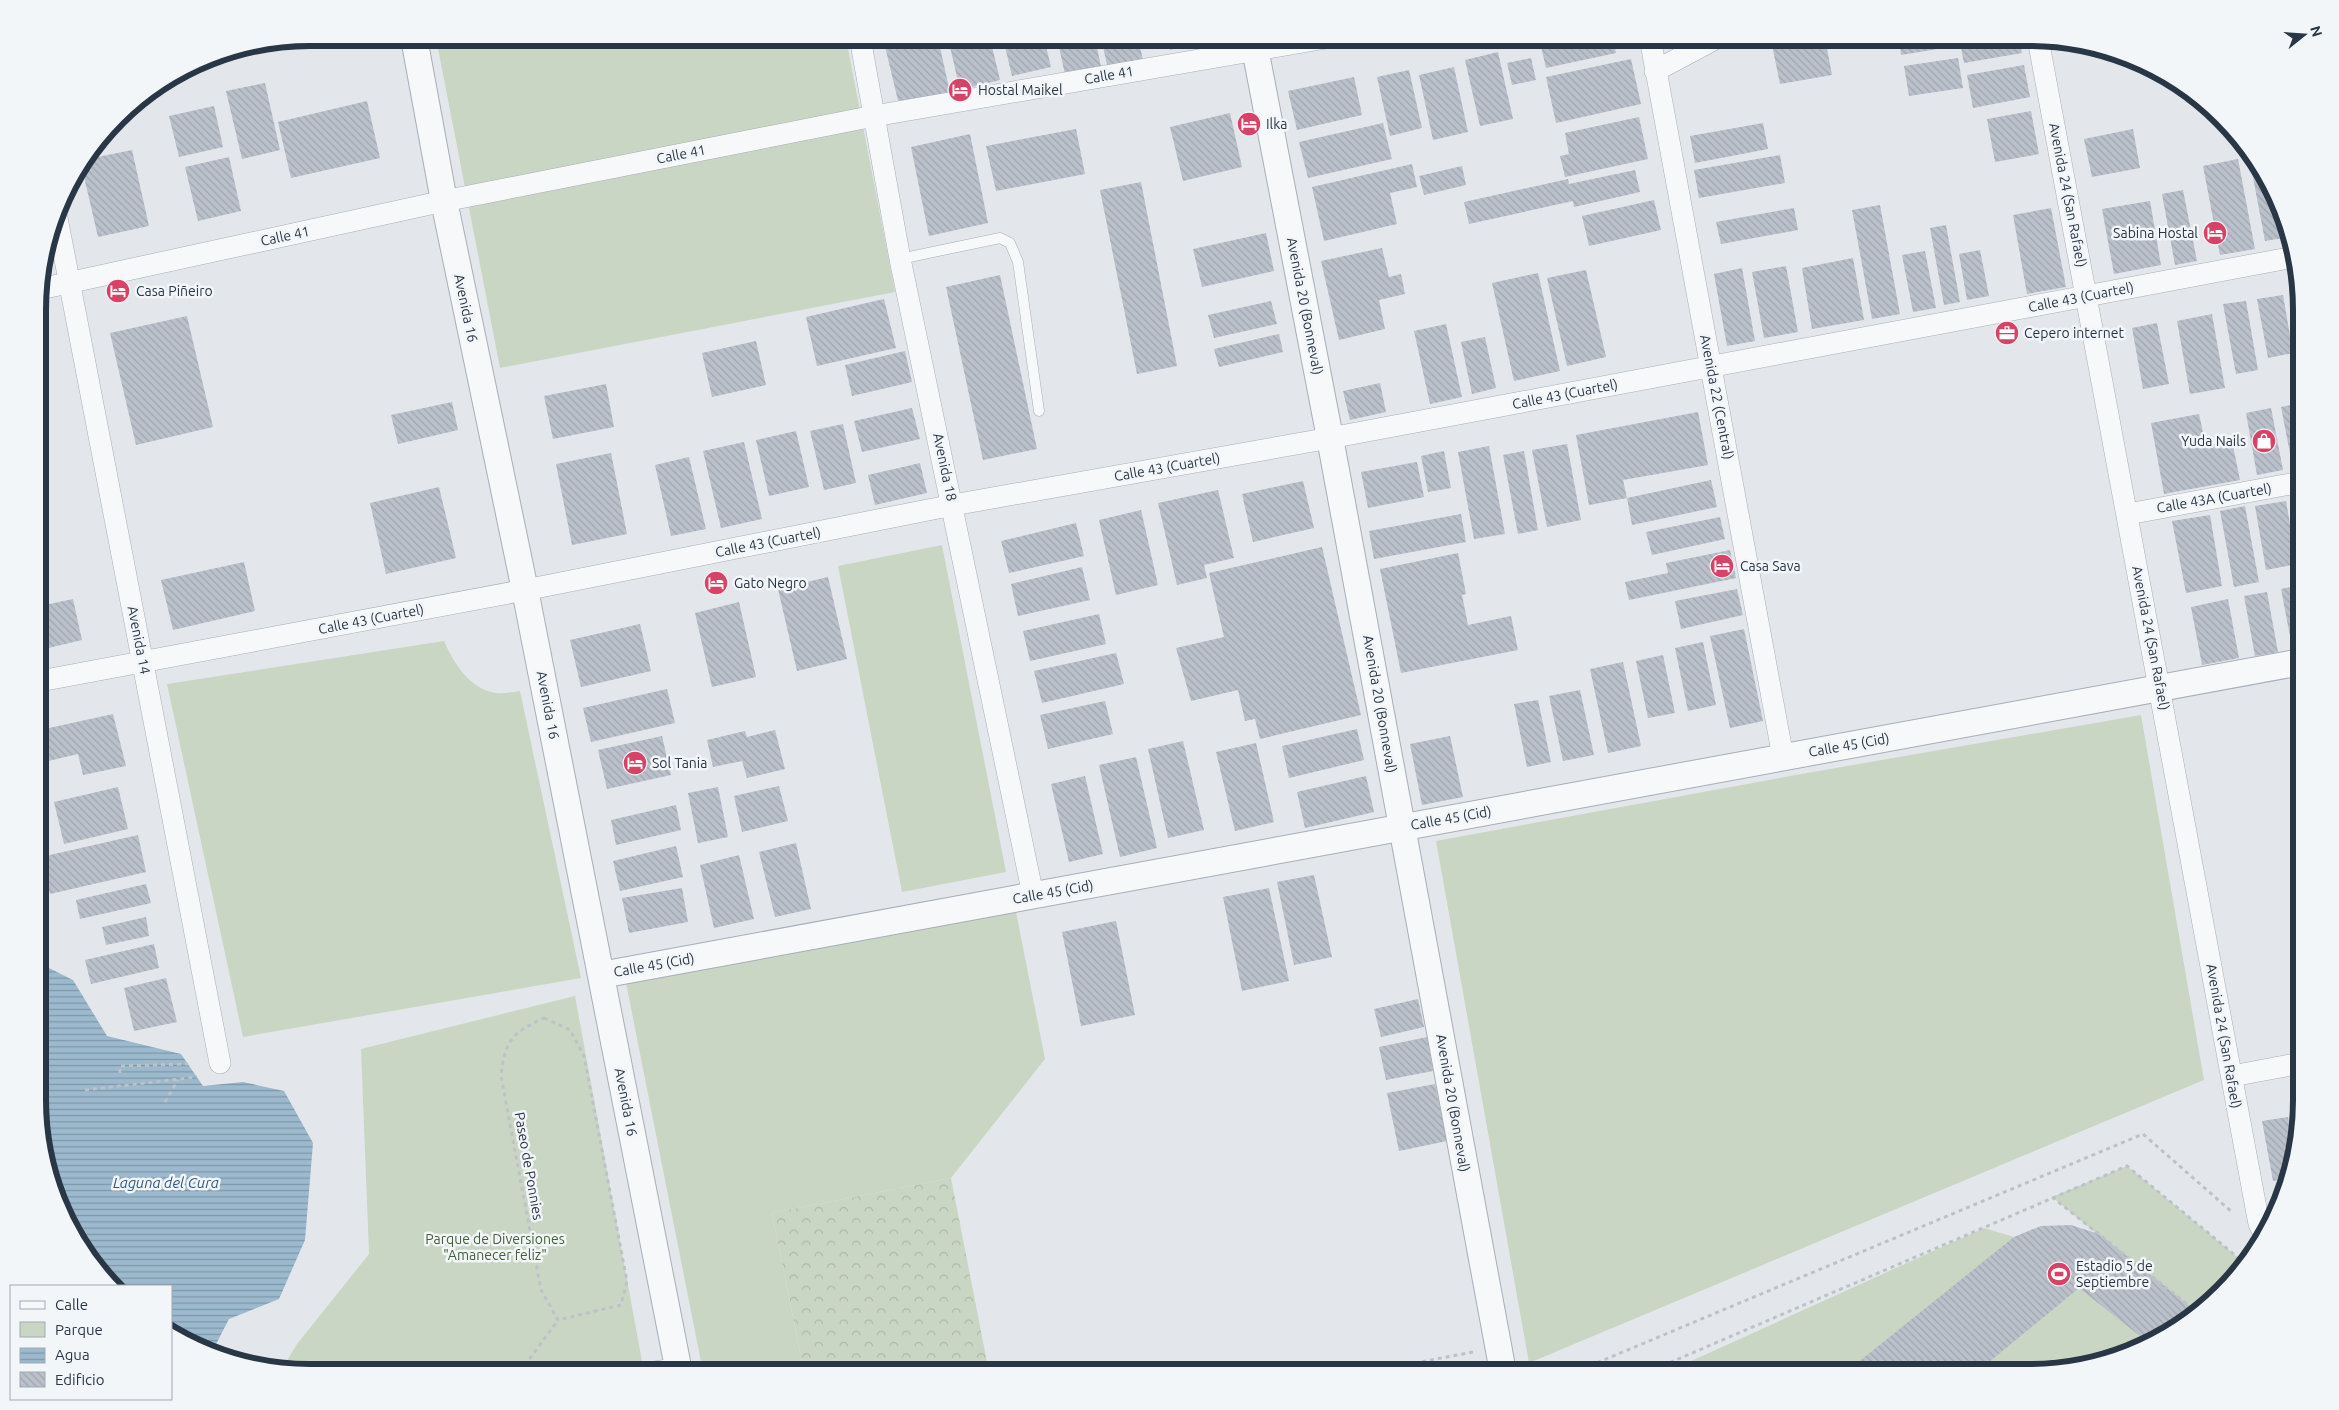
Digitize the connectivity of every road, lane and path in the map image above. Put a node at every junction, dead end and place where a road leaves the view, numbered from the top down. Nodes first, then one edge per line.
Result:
1 (415, 46) edge
2 (861, 46) edge
3 (1238, 46) edge
4 (1255, 46) edge
5 (1651, 46) edge
6 (1702, 46) edge
7 (2039, 47) edge
8 (1655, 71) junction
9 (874, 116) junction
10 (444, 201) junction
11 (59, 228) edge
12 (2288, 258) edge
13 (900, 259) junction
14 (70, 283) junction
15 (48, 287) edge
16 (2088, 296) junction
17 (1712, 367) junction
18 (1039, 410) dead end
19 (1330, 438) junction
20 (2293, 483) edge
21 (953, 505) junction
22 (2128, 514) junction
23 (525, 590) junction
24 (143, 662) junction
25 (2293, 663) edge
26 (46, 680) edge
27 (2160, 688) junction
28 (1783, 757) junction
29 (1402, 827) junction
30 (1033, 895) junction
31 (601, 975) junction
32 (220, 1063) dead end
33 (188, 1064) dead end
34 (2293, 1065) edge
35 (120, 1073) dead end
36 (2232, 1076) junction
37 (197, 1077) dead end
38 (179, 1079) junction
39 (85, 1090) dead end
40 (165, 1102) dead end
41 (2052, 1197) junction
42 (2233, 1213) dead end
43 (2260, 1226) edge
44 (2240, 1259) edge
45 (2192, 1308) edge
46 (558, 1320) junction
47 (1501, 1360) edge
48 (526, 1364) edge
49 (677, 1364) edge
50 (1456, 1364) edge
51 (1594, 1364) edge
52 (1666, 1364) edge

1 - 10 street, Avenida 16
2 - 9 street, Avenida 18
3 - 9 street, Calle 41
4 - 19 street, Avenida 20 (Bonneval)
5 - 8 street, Avenida 22 (Central)
6 - 8 street
7 - 16 street, Avenida 24 (San Rafael)
8 - 17 street, Avenida 22 (Central)
9 - 10 street, Calle 41
9 - 13 street, Avenida 18
10 - 14 street, Calle 41
10 - 23 street, Avenida 16
11 - 14 street, Avenida 14
12 - 16 street, Calle 43 (Cuartel)
13 - 18 lane
13 - 21 street, Avenida 18
14 - 15 street, Calle 41
14 - 24 street, Avenida 14
16 - 17 street, Calle 43 (Cuartel)
16 - 22 street, Avenida 24 (San Rafael)
17 - 19 street, Calle 43 (Cuartel)
17 - 28 street, Avenida 22 (Central)
19 - 21 street, Calle 43 (Cuartel)
19 - 29 street, Avenida 20 (Bonneval)
20 - 22 street, Calle 43A (Cuartel)
21 - 23 street, Calle 43 (Cuartel)
21 - 30 street, Avenida 18
22 - 27 street, Avenida 24 (San Rafael)
23 - 24 street, Calle 43 (Cuartel)
23 - 31 street, Avenida 16
24 - 26 street, Calle 43 (Cuartel)
24 - 32 street, Avenida 14
25 - 27 street, Calle 45 (Cid)
27 - 28 street, Calle 45 (Cid)
27 - 36 street, Avenida 24 (San Rafael)
28 - 29 street, Calle 45 (Cid)
29 - 30 street, Calle 45 (Cid)
29 - 47 street, Avenida 20 (Bonneval)
30 - 31 street, Calle 45 (Cid)
31 - 49 street, Avenida 16
33 - 35 path
34 - 36 street
36 - 43 street, Avenida 24 (San Rafael)
37 - 38 path
38 - 39 path
38 - 40 path
41 - 44 path
41 - 45 path
41 - 52 path
42 - 51 path
46 - 46 path, Paseo de Ponnies
46 - 48 path
47 - 50 path

